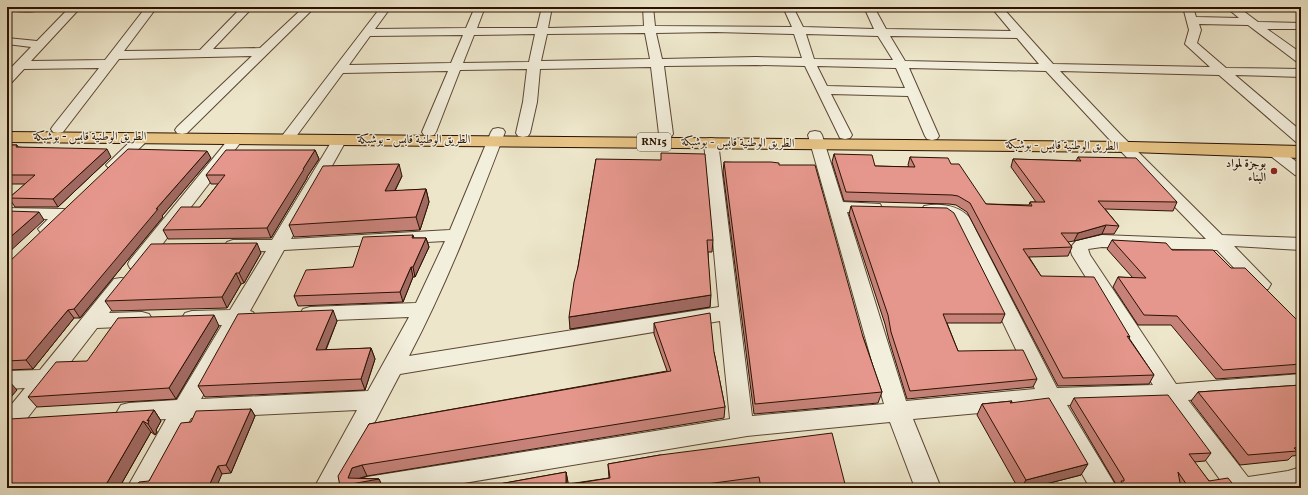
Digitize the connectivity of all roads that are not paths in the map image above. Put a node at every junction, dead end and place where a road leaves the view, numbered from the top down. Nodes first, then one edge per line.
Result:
1 (38, 7) edge
2 (76, 7) edge
3 (152, 7) edge
4 (248, 7) edge
5 (310, 7) edge
6 (386, 7) edge
7 (480, 7) edge
8 (547, 7) edge
9 (648, 7) edge
10 (788, 7) edge
11 (869, 7) edge
12 (984, 7) edge
13 (997, 7) edge
14 (1188, 7) edge
15 (1231, 7) edge
16 (14, 10) edge
17 (1192, 20) junction
18 (1252, 24) junction
19 (1301, 26) edge
20 (650, 30) junction
21 (799, 30) junction
22 (542, 32) junction
23 (881, 32) junction
24 (366, 33) junction
25 (470, 33) junction
26 (1021, 35) junction
27 (7, 41) edge
28 (39, 44) junction
29 (262, 52) junction
30 (204, 53) junction
31 (1301, 59) edge
32 (112, 60) junction
33 (809, 62) junction
34 (657, 63) junction
35 (901, 64) junction
36 (20, 65) junction
37 (534, 66) junction
38 (1049, 67) junction
39 (456, 68) junction
40 (340, 69) junction
41 (1223, 71) junction
42 (1301, 73) edge
43 (7, 79) edge
44 (823, 90) junction
45 (914, 92) junction
46 (7, 129) edge
47 (58, 129) junction
48 (182, 130) junction
49 (429, 132) junction
50 (523, 133) junction
51 (666, 134) junction
52 (290, 135) junction
53 (845, 135) junction
54 (497, 136) junction
55 (932, 136) junction
56 (7, 137) edge
57 (143, 137) junction
58 (237, 138) junction
59 (816, 139) junction
60 (340, 140) junction
61 (1301, 141) edge
62 (711, 142) junction
63 (1120, 142) junction
64 (1273, 151) junction
65 (1301, 152) edge
66 (1301, 172) edge
67 (103, 176) edge
68 (837, 207) junction
69 (889, 209) edge
70 (911, 209) edge
71 (7, 213) edge
72 (456, 235) junction
73 (35, 240) edge
74 (1220, 243) junction
75 (1301, 244) edge
76 (278, 245) junction
77 (218, 246) edge
78 (172, 247) edge
79 (150, 248) junction
80 (1273, 296) edge
81 (423, 310) junction
82 (730, 312) junction
83 (291, 315) edge
84 (267, 316) edge
85 (236, 317) junction
86 (91, 320) junction
87 (392, 367) junction
88 (46, 378) junction
89 (7, 380) edge
90 (1301, 383) edge
91 (1170, 393) junction
92 (1050, 397) junction
93 (374, 400) junction
94 (185, 409) junction
95 (898, 412) junction
96 (107, 414) edge
97 (37, 418) edge
98 (10, 423) edge
99 (742, 427) junction
100 (1301, 478) edge
101 (140, 488) edge
102 (327, 488) edge
103 (367, 488) edge
104 (928, 488) edge
105 (1104, 488) edge
106 (1241, 488) edge
107 (1250, 488) edge

1 - 16 street
2 - 28 street
3 - 32 street
4 - 30 street
5 - 29 street
6 - 24 street
7 - 25 street
8 - 22 street
9 - 20 street
10 - 21 street
11 - 23 street
12 - 13 street
13 - 26 street
14 - 17 street
15 - 18 street
17 - 18 street
17 - 41 street
18 - 19 street
18 - 31 street
20 - 21 street
20 - 22 street
20 - 34 street
21 - 23 street
21 - 33 street
22 - 25 street
22 - 37 street
23 - 26 street
23 - 35 street
24 - 25 street
24 - 40 street
25 - 39 street
26 - 38 street
27 - 28 street
28 - 36 street
29 - 30 street
29 - 48 street
30 - 32 street
32 - 36 street
32 - 47 street
33 - 34 street
33 - 35 street
33 - 44 street
34 - 37 street
34 - 51 street
35 - 38 street
35 - 45 street
36 - 43 street
37 - 39 street
37 - 50 street
38 - 41 street
38 - 63 street
39 - 40 street
39 - 49 street
40 - 52 street
41 - 42 street
41 - 61 street
44 - 45 street
44 - 53 street
45 - 55 street
46 - 47 main road, الطريق الوطنية قابس - بوشبكة / RN15
47 - 48 main road, الطريق الوطنية قابس - بوشبكة / RN15
48 - 52 main road, الطريق الوطنية قابس - بوشبكة / RN15
49 - 52 main road, الطريق الوطنية قابس - بوشبكة / RN15
49 - 54 main road, الطريق الوطنية قابس - بوشبكة / RN15
50 - 51 main road, الطريق الوطنية قابس - بوشبكة / RN15
50 - 54 main road, الطريق الوطنية قابس - بوشبكة / RN15
51 - 59 main road, الطريق الوطنية قابس - بوشبكة / RN15
52 - 58 main road, الطريق الوطنية قابس - بوشبكة / RN15
52 - 60 main road, الطريق الوطنية قابس - بوشبكة / RN15
53 - 55 main road, الطريق الوطنية قابس - بوشبكة / RN15
53 - 59 main road, الطريق الوطنية قابس - بوشبكة / RN15
54 - 60 main road, الطريق الوطنية قابس - بوشبكة / RN15
54 - 62 main road, الطريق الوطنية قابس - بوشبكة / RN15
54 - 72 street
55 - 63 main road, الطريق الوطنية قابس - بوشبكة / RN15
56 - 57 main road, الطريق الوطنية قابس - بوشبكة / RN15
57 - 58 main road, الطريق الوطنية قابس - بوشبكة / RN15
57 - 67 street
58 - 79 street
59 - 62 main road, الطريق الوطنية قابس - بوشبكة / RN15
59 - 63 main road, الطريق الوطنية قابس - بوشبكة / RN15
59 - 68 street
60 - 76 street
61 - 63 main road, الطريق الوطنية قابس - بوشبكة / RN15
62 - 82 street
63 - 64 main road, الطريق الوطنية قابس - بوشبكة / RN15
63 - 74 street
64 - 65 main road, الطريق الوطنية قابس - بوشبكة / RN15
64 - 66 street
68 - 69 street
68 - 95 street
70 - 92 street
71 - 73 street
72 - 76 street
72 - 81 street
74 - 75 street
74 - 80 street
74 - 91 street
76 - 77 street
76 - 85 street
78 - 79 street
79 - 86 street
81 - 83 street
81 - 87 street
82 - 87 street
82 - 99 street
84 - 85 street
85 - 86 street
85 - 94 street
86 - 88 street
87 - 93 street
88 - 89 street
88 - 98 street
90 - 91 street
91 - 92 street
91 - 106 street
92 - 95 street
92 - 105 street
93 - 94 street
93 - 102 street
94 - 96 street
94 - 101 street
95 - 99 street
95 - 104 street
97 - 98 street
99 - 103 street
100 - 107 street

